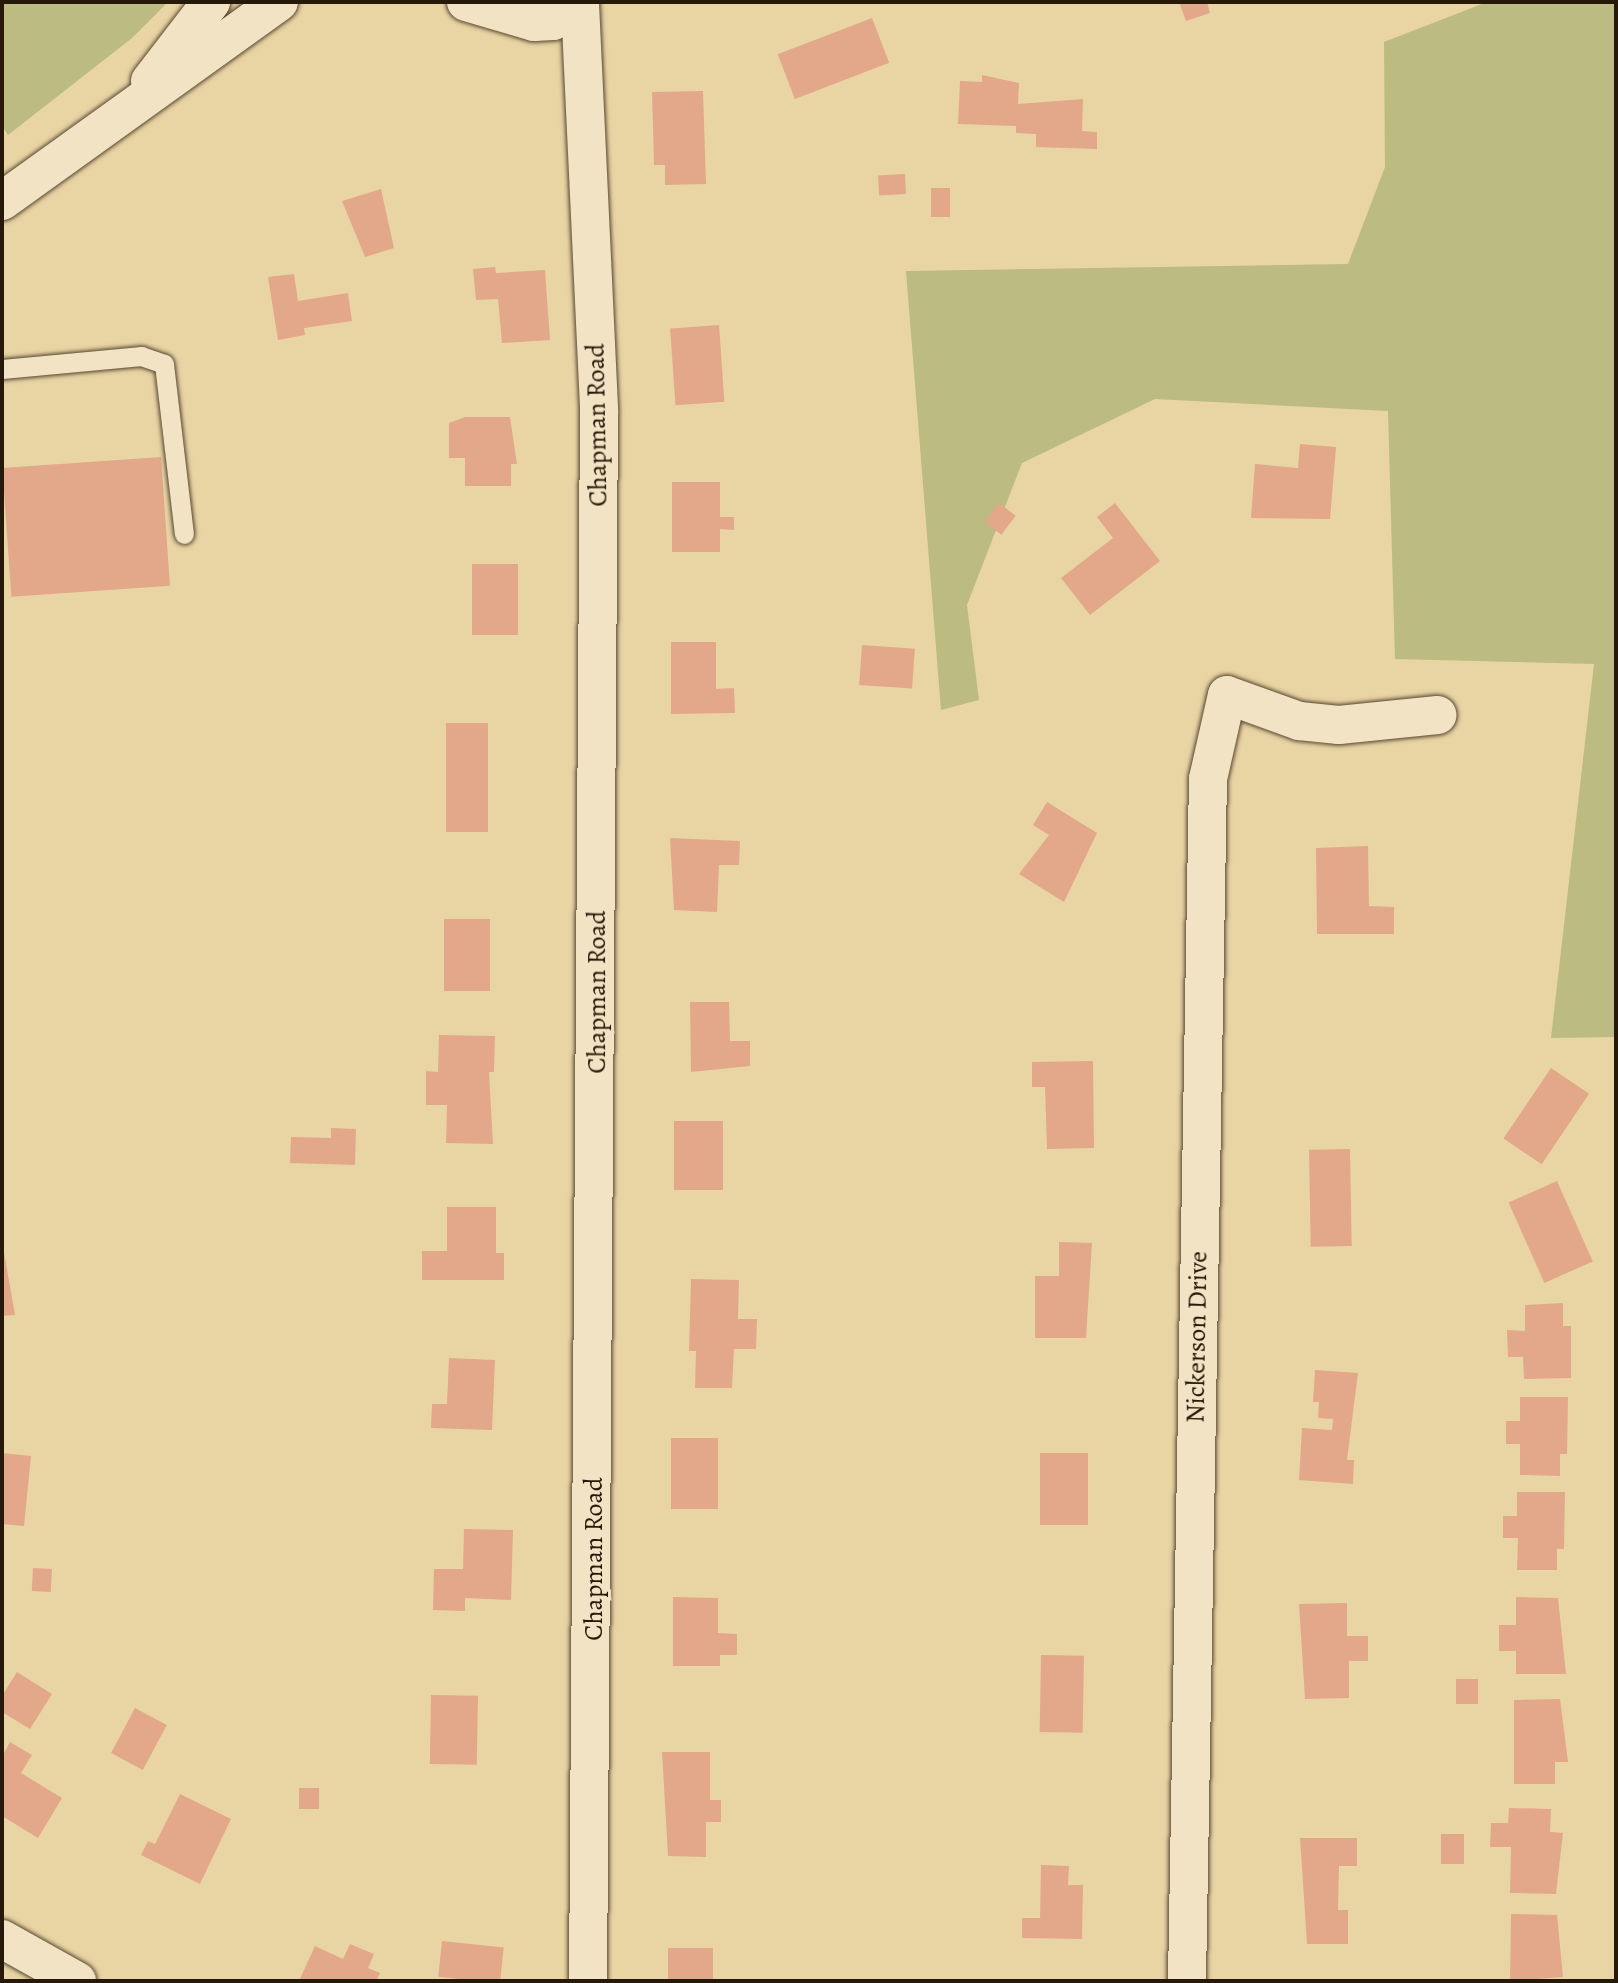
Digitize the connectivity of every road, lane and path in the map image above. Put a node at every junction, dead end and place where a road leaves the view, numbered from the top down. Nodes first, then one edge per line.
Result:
1 (211, 2) edge
2 (279, 2) edge
3 (466, 2) edge
4 (591, 2) edge
5 (130, 108) junction
6 (2, 201) edge
7 (2, 369) edge
8 (184, 534) dead end
9 (1437, 715) dead end
10 (2, 1939) edge
11 (77, 1981) edge
12 (588, 1981) edge
13 (1187, 1981) edge

1 - 5 street
2 - 5 street
3 - 4 street
4 - 12 street, Chapman Road
5 - 6 street
7 - 8 lane
9 - 13 street, Nickerson Drive
10 - 11 street

